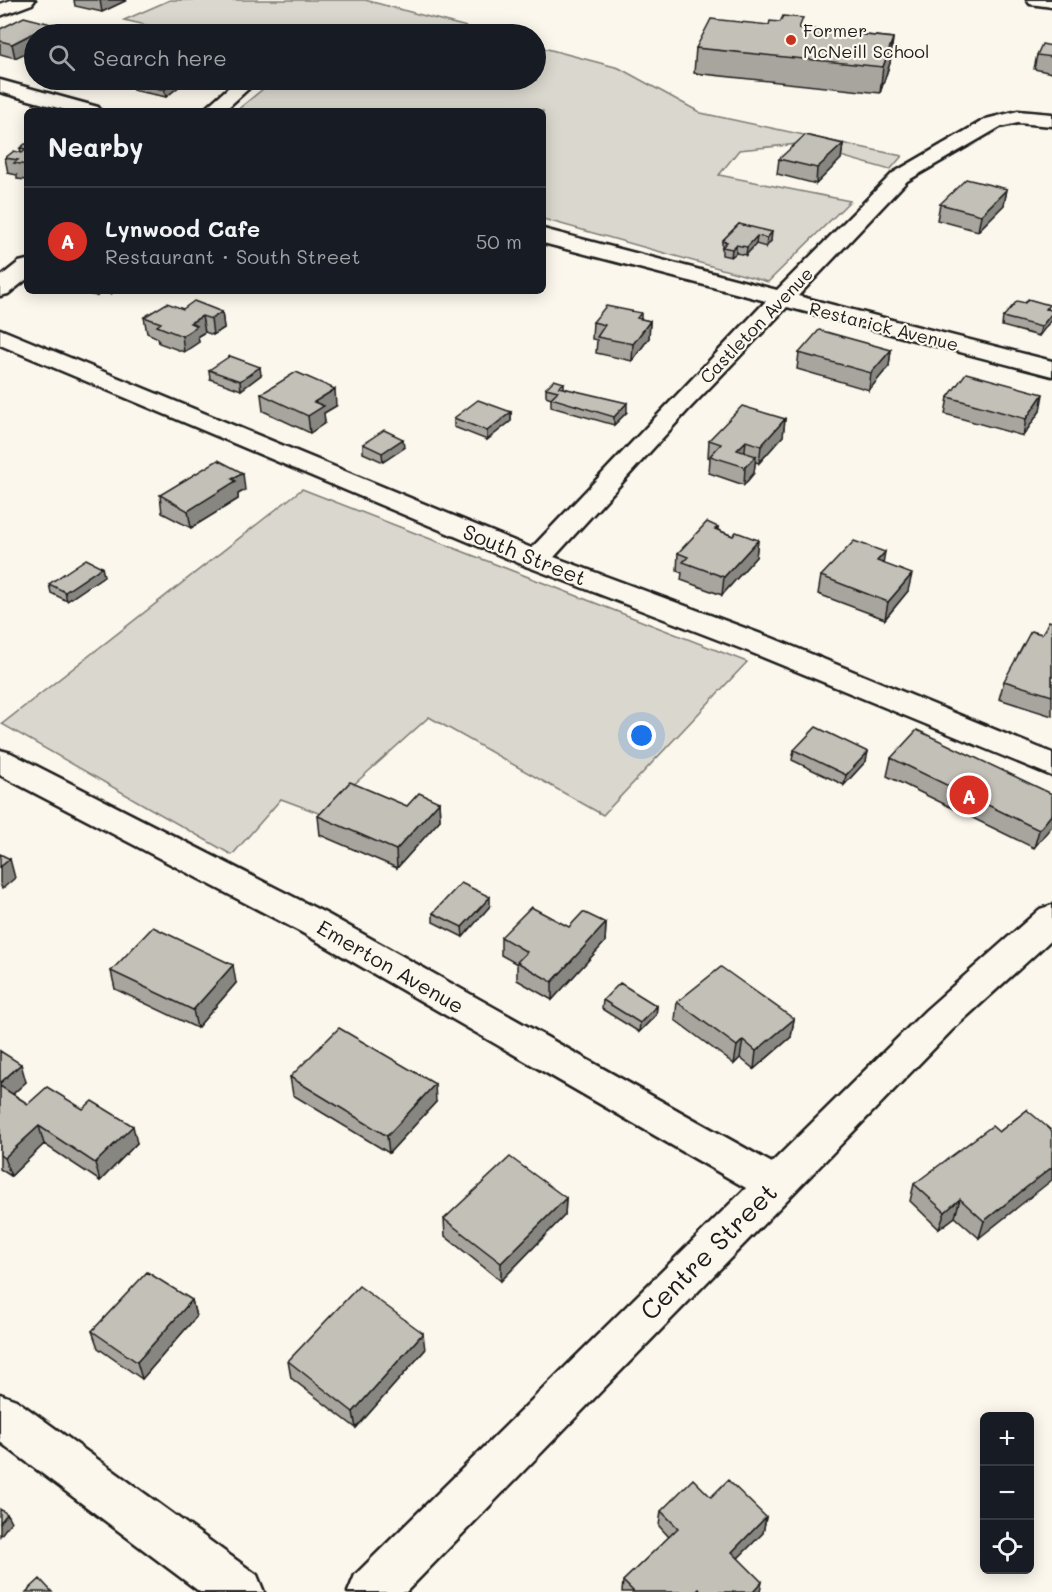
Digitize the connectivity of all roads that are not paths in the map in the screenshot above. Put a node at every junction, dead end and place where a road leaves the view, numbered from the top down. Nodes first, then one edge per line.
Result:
1 (26, 0) edge
2 (1036, 0) edge
3 (1052, 2) edge
4 (0, 11) edge
5 (0, 86) edge
6 (236, 90) edge
7 (80, 108) edge
8 (215, 108) edge
9 (1052, 120) edge
10 (546, 237) edge
11 (24, 269) edge
12 (0, 288) edge
13 (781, 300) junction
14 (0, 336) edge
15 (1052, 369) edge
16 (536, 560) junction
17 (0, 761) edge
18 (1052, 765) edge
19 (1052, 918) edge
20 (774, 1184) junction
21 (0, 1415) edge
22 (240, 1592) edge
23 (372, 1592) edge

1 - 4 street
2 - 3 street
5 - 7 street
6 - 8 street
9 - 13 street, Castleton Avenue
10 - 13 street, Restarick Avenue
11 - 12 street
13 - 15 street, Restarick Avenue
13 - 16 street, Castleton Avenue
14 - 16 street, South Street
16 - 18 street, South Street
17 - 20 street, Emerton Avenue
19 - 20 street, Centre Street
20 - 23 street, Centre Street
21 - 22 street

